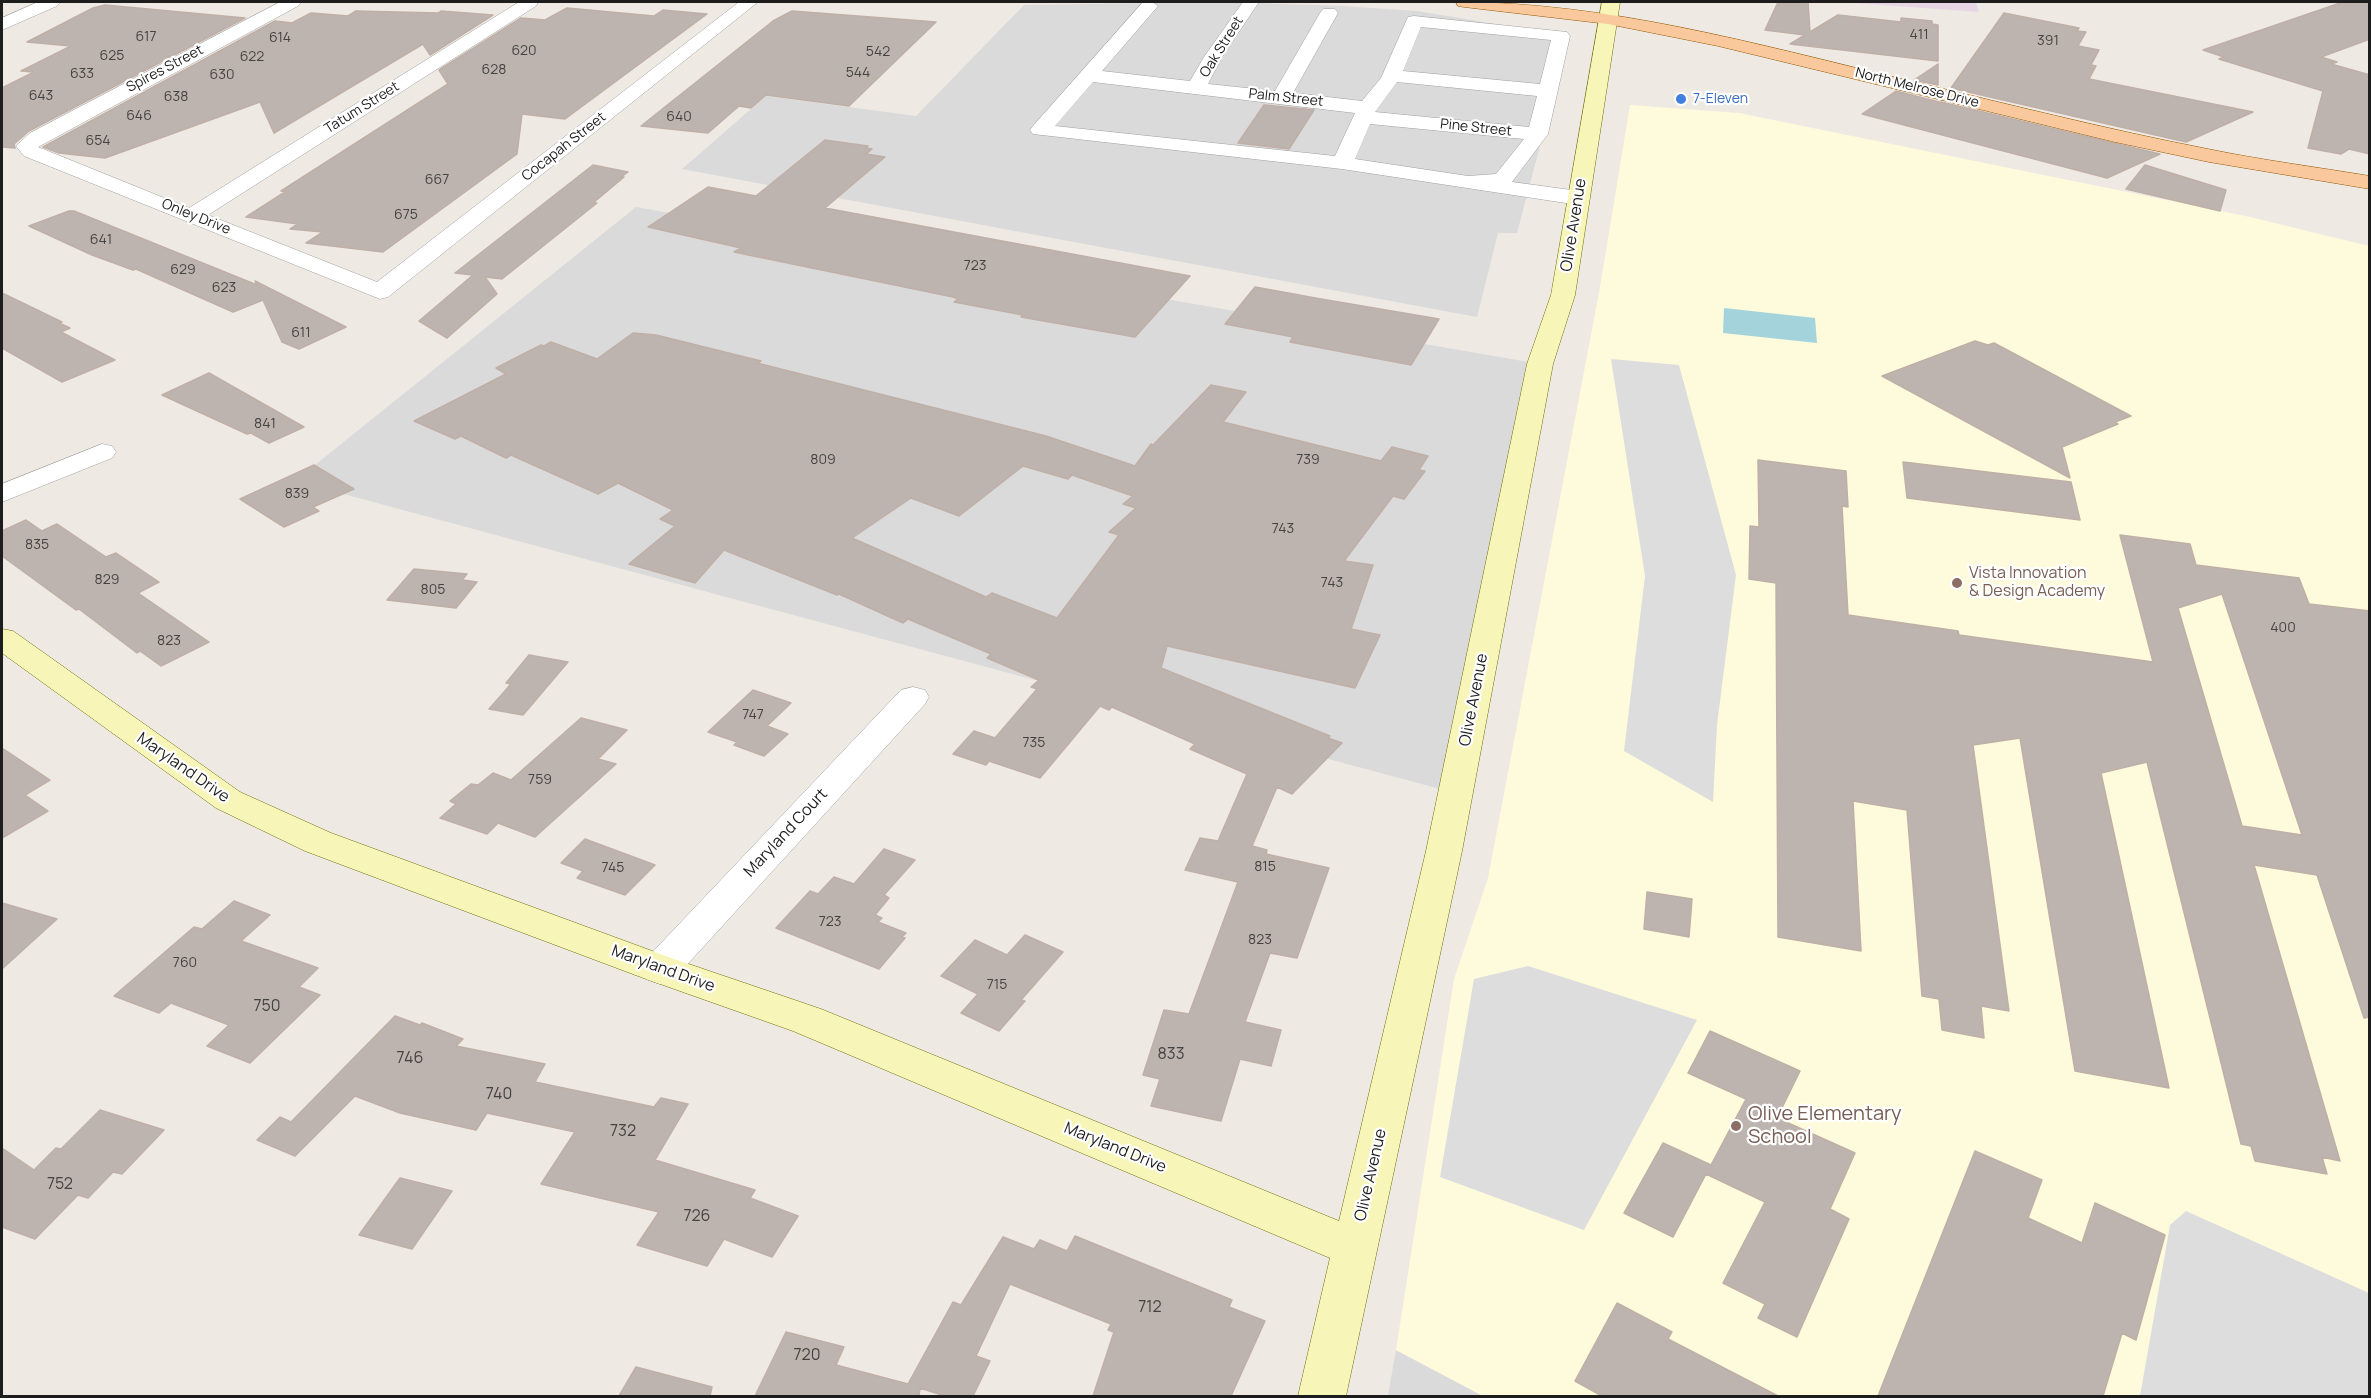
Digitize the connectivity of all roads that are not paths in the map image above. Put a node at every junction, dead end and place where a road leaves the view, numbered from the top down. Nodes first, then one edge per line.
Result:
1 (51, 2) edge
2 (292, 2) edge
3 (530, 2) edge
4 (749, 2) edge
5 (1464, 2) edge
6 (1250, 4) edge
7 (1149, 6) dead end
8 (1609, 10) edge
9 (1329, 13) dead end
10 (2, 25) edge
11 (1086, 75) junction
12 (1391, 76) junction
13 (1196, 88) junction
14 (1548, 91) junction
15 (1281, 98) junction
16 (1366, 112) junction
17 (1538, 134) junction
18 (37, 137) joint
19 (1342, 163) junction
20 (1468, 182) junction
21 (2370, 183) edge
22 (1579, 198) junction
23 (193, 215) junction
24 (380, 292) joint
25 (102, 452) dead end
26 (2, 494) edge
27 (2, 638) edge
28 (913, 697) dead end
29 (660, 969) junction
30 (1354, 1247) junction
31 (1322, 1396) edge

1 - 10 street
2 - 18 street, Spires Street
3 - 23 street, Tatum Street
4 - 24 street, Cocapah Street
5 - 8 main road, North Melrose Drive
6 - 13 street, Oak Street
7 - 11 street
8 - 21 main road, North Melrose Drive
8 - 22 main road, Olive Avenue
9 - 15 street
11 - 13 street, Palm Street
11 - 19 street
12 - 14 street
12 - 14 street
12 - 16 street
13 - 15 street, Palm Street
14 - 17 street
15 - 16 street, Palm Street
16 - 17 street, Pine Street
16 - 19 street
17 - 20 street
18 - 23 street, Onley Drive
19 - 20 street
20 - 22 street
22 - 30 main road, Olive Avenue
23 - 24 street, Onley Drive
25 - 26 street
27 - 29 main road, Maryland Drive
28 - 29 street, Maryland Court
29 - 30 main road, Maryland Drive
30 - 31 main road, Olive Avenue

